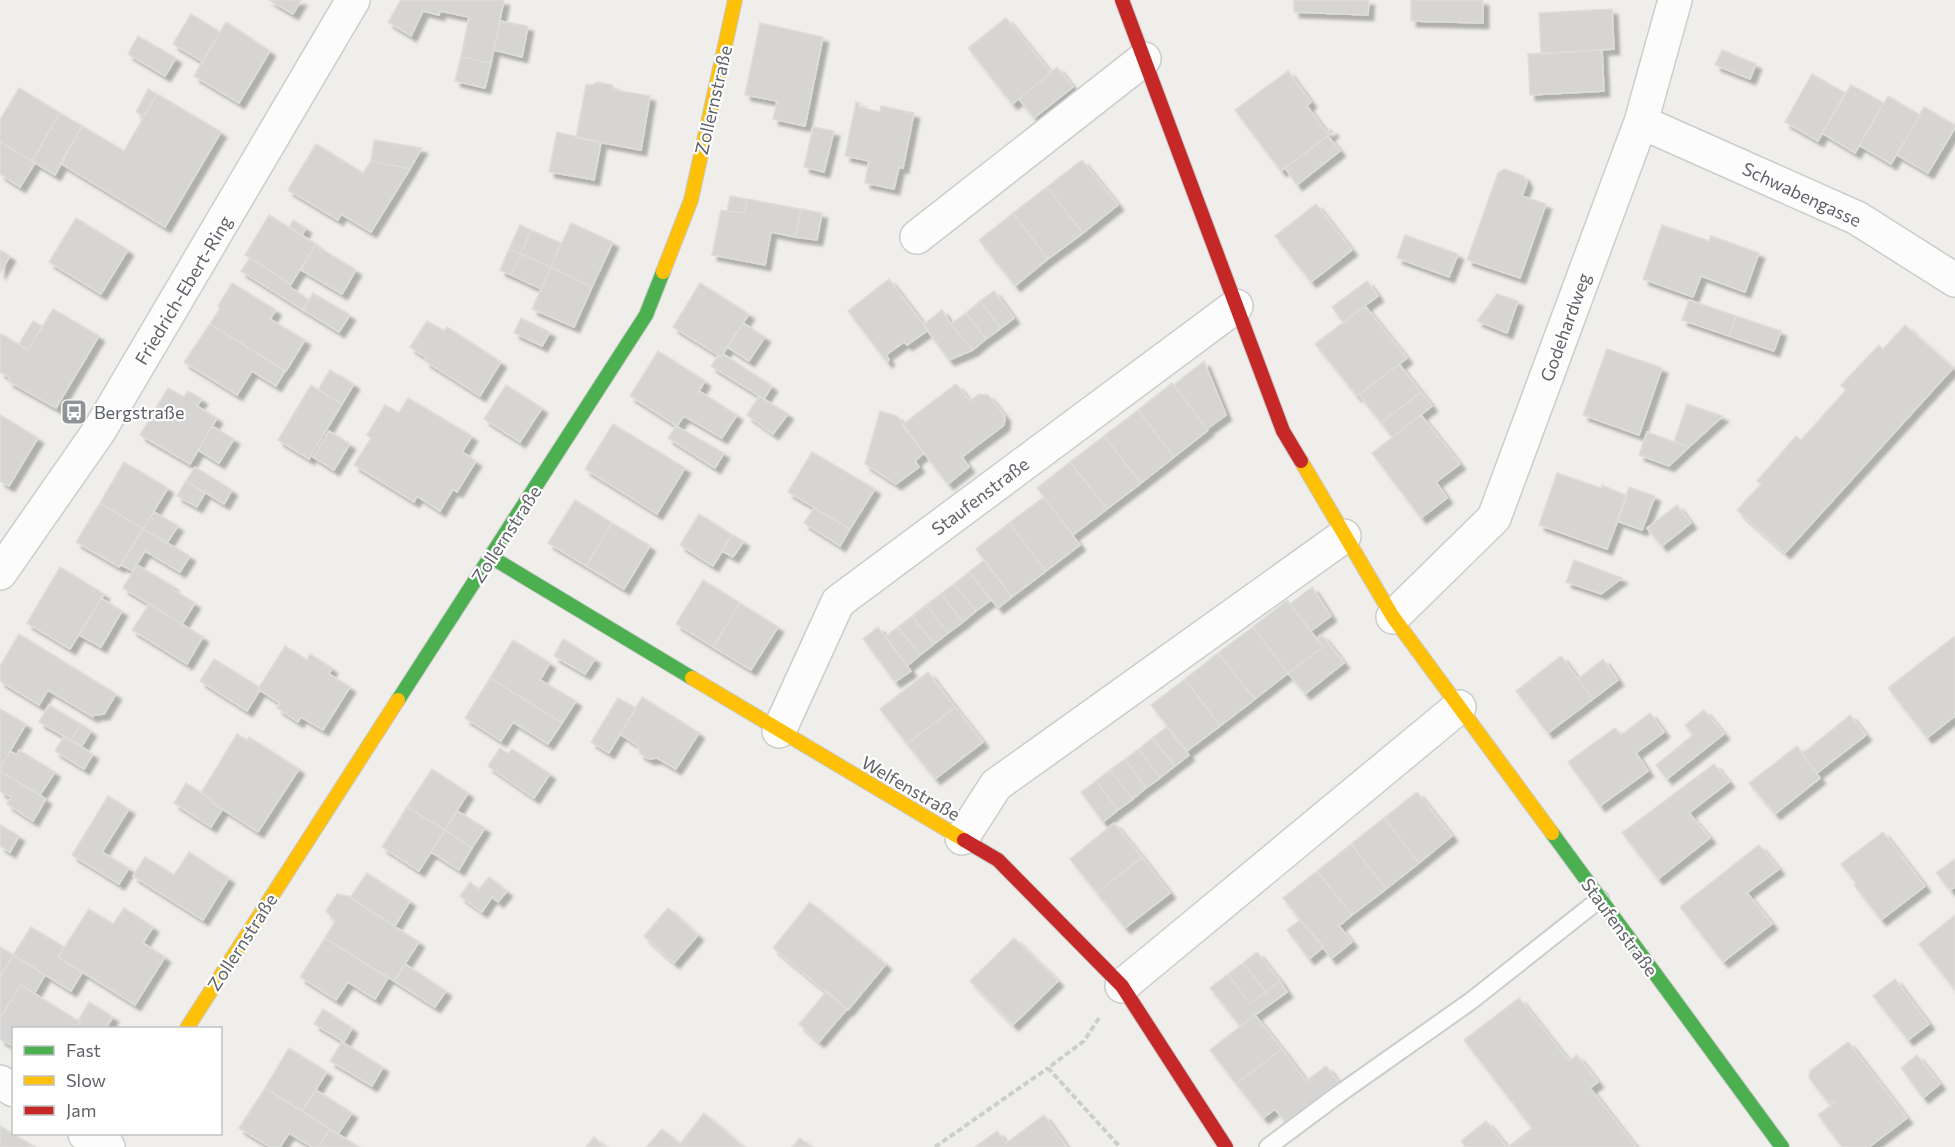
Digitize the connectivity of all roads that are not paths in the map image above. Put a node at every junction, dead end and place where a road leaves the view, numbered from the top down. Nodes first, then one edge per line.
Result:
1 (353, 0) edge
2 (735, 0) edge
3 (1122, 0) edge
4 (1675, 0) edge
5 (1144, 59) junction
6 (1641, 122) junction
7 (916, 237) dead end
8 (1955, 280) edge
9 (1236, 306) junction
10 (1344, 536) junction
11 (491, 557) junction
12 (0, 573) edge
13 (1393, 616) junction
14 (1459, 707) junction
15 (779, 731) junction
16 (962, 838) junction
17 (1600, 899) junction
18 (1122, 986) junction
19 (188, 1027) edge
20 (88, 1135) edge
21 (118, 1135) edge
22 (109, 1147) edge
23 (1226, 1147) edge
24 (1268, 1147) edge
25 (1782, 1147) edge

1 - 12 street, Friedrich-Ebert-Ring
2 - 11 street, Zollernstraße
3 - 5 street, Staufenstraße
4 - 6 street, Godehardweg
5 - 7 street
5 - 9 street, Staufenstraße
6 - 8 street, Schwabengasse
6 - 13 street, Godehardweg
9 - 10 street, Staufenstraße
9 - 15 street, Staufenstraße
10 - 13 street, Staufenstraße
10 - 16 street
11 - 15 street, Welfenstraße
11 - 19 street, Zollernstraße
13 - 14 street, Staufenstraße
14 - 17 street, Staufenstraße
14 - 18 street
15 - 16 street, Welfenstraße
16 - 18 street, Welfenstraße
17 - 24 lane
17 - 25 street, Staufenstraße
18 - 23 street, Welfenstraße
20 - 22 street
21 - 22 street

